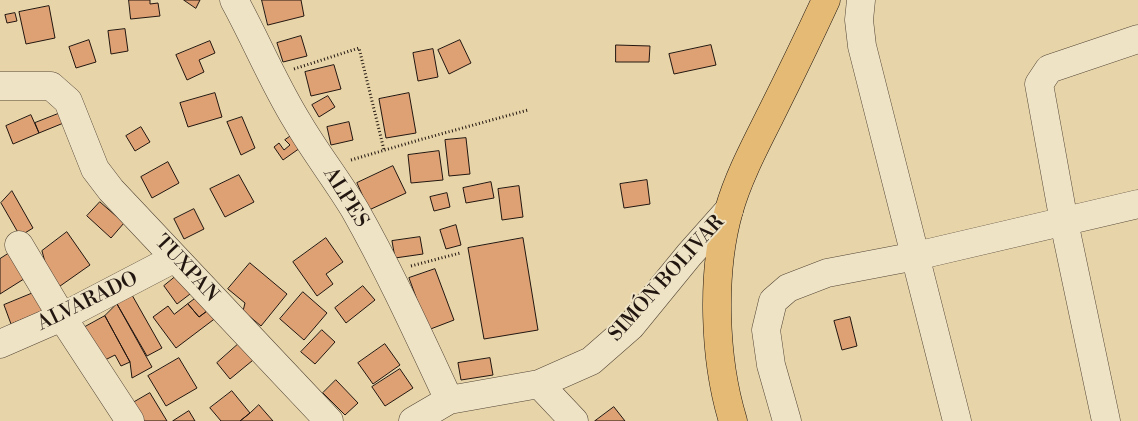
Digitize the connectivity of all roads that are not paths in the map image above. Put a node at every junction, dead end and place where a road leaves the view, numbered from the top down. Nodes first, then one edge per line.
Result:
1 (234, 0) edge
2 (826, 0) edge
3 (861, 0) edge
4 (1138, 39) edge
5 (0, 86) edge
6 (1138, 204) edge
7 (729, 210) junction
8 (1064, 222) junction
9 (19, 245) dead end
10 (916, 256) junction
11 (175, 258) junction
12 (62, 317) junction
13 (0, 344) edge
14 (539, 384) junction
15 (449, 400) junction
16 (421, 419) edge
17 (130, 421) edge
18 (329, 421) edge
19 (574, 421) edge
20 (733, 421) edge
21 (786, 421) edge
22 (957, 421) edge
23 (1106, 421) edge

1 - 15 street, ALPES
2 - 7 highway
3 - 10 street
4 - 8 street
5 - 11 street, TUXPAN
6 - 8 street
7 - 14 street, SIMÓN BOLIVAR
7 - 20 highway
8 - 10 street
8 - 23 street
9 - 12 street
10 - 21 street
10 - 22 street
11 - 12 street, ALVARADO
11 - 18 street, TUXPAN
12 - 13 street, ALVARADO
12 - 17 street
14 - 15 street, SIMÓN BOLIVAR
14 - 19 street
15 - 16 street, SIMÓN BOLIVAR

